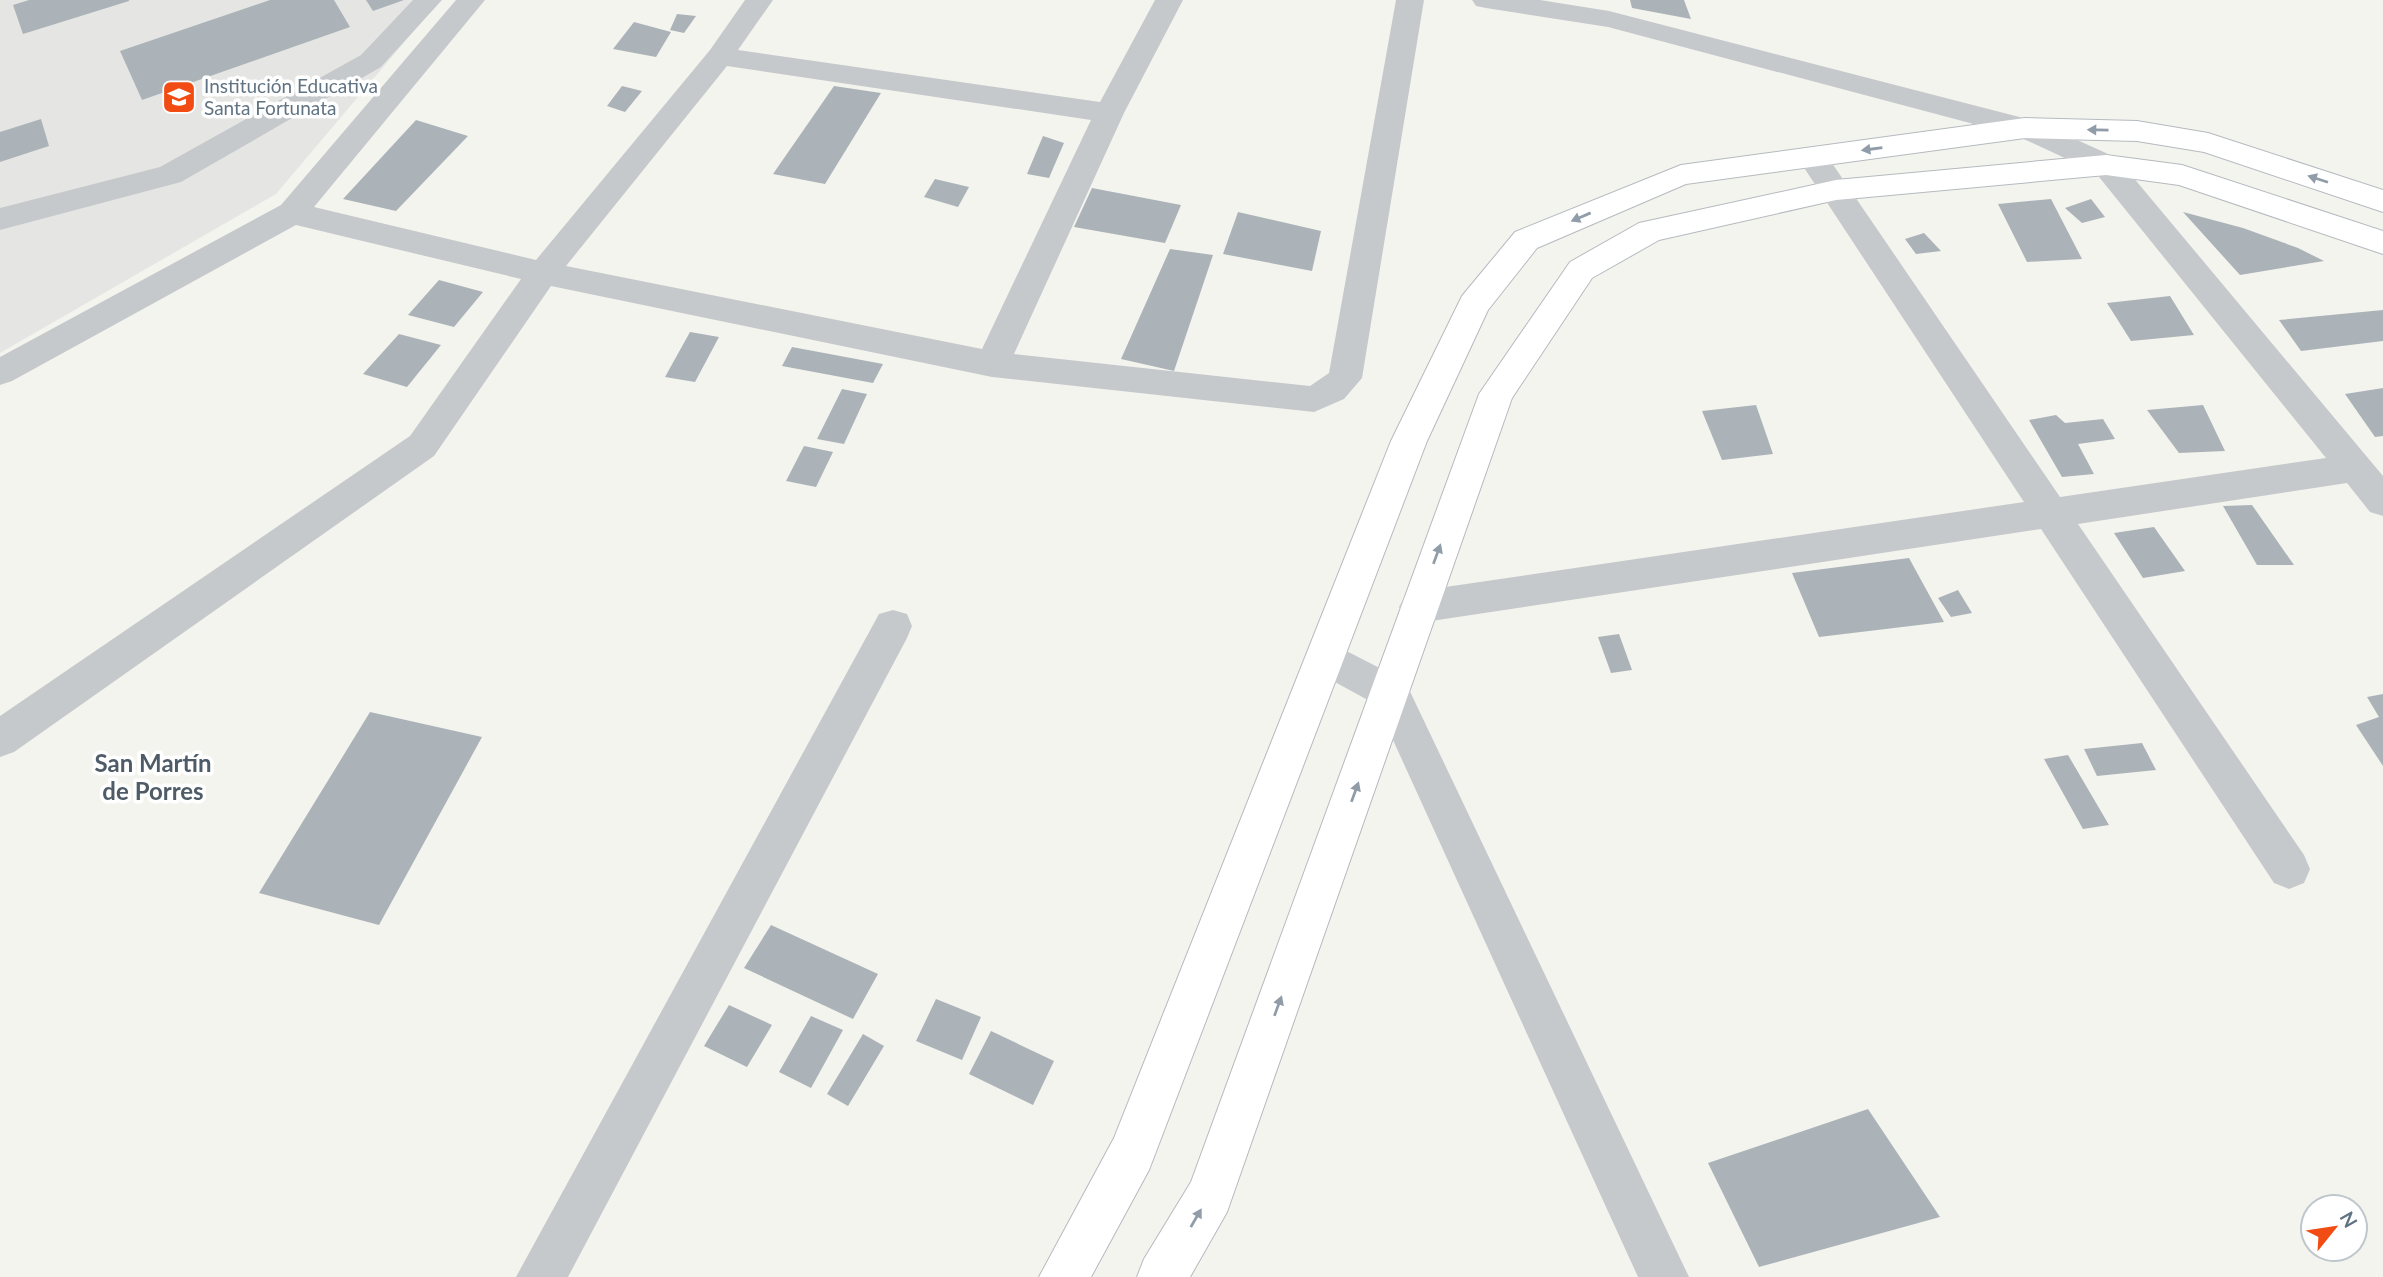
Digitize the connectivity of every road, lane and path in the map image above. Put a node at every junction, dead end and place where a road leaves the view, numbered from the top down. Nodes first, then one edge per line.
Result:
1 (428, 0) edge
2 (471, 0) edge
3 (759, 0) edge
4 (1169, 0) edge
5 (1410, 0) edge
6 (1486, 0) edge
7 (1606, 10) edge
8 (720, 56) junction
9 (1109, 113) junction
10 (2025, 128) junction
11 (1812, 157) junction
12 (2106, 165) junction
13 (1836, 190) junction
14 (2383, 201) edge
15 (1617, 202) junction
16 (292, 213) junction
17 (0, 219) edge
18 (1650, 232) junction
19 (2383, 243) edge
20 (543, 273) junction
21 (992, 364) junction
22 (0, 372) edge
23 (2354, 468) junction
24 (2383, 502) edge
25 (2048, 512) junction
26 (1418, 607) junction
27 (893, 626) dead end
28 (1325, 657) junction
29 (1391, 694) junction
30 (0, 739) edge
31 (2289, 869) dead end
32 (541, 1277) edge
33 (1064, 1277) edge
34 (1162, 1277) edge
35 (1664, 1277) edge

1 - 17 street
2 - 16 street
3 - 8 street
4 - 9 street
5 - 21 street
6 - 7 street
7 - 10 street
8 - 9 street
8 - 20 street
9 - 21 street
10 -> 11 main road
10 - 12 street
14 -> 10 main road
11 - 13 street
11 - 15 main road
12 - 13 main road
12 - 19 main road
12 - 23 street
13 - 18 main road
13 - 25 street
15 - 18 main road
15 -> 28 main road
16 - 20 street
16 - 22 street
26 -> 18 main road
20 - 21 street
20 - 30 street
23 - 24 street
23 - 25 street
25 - 26 street
25 - 31 street
26 - 29 main road
27 - 32 street
28 - 29 street
28 - 33 main road
34 -> 29 main road
29 - 35 street

